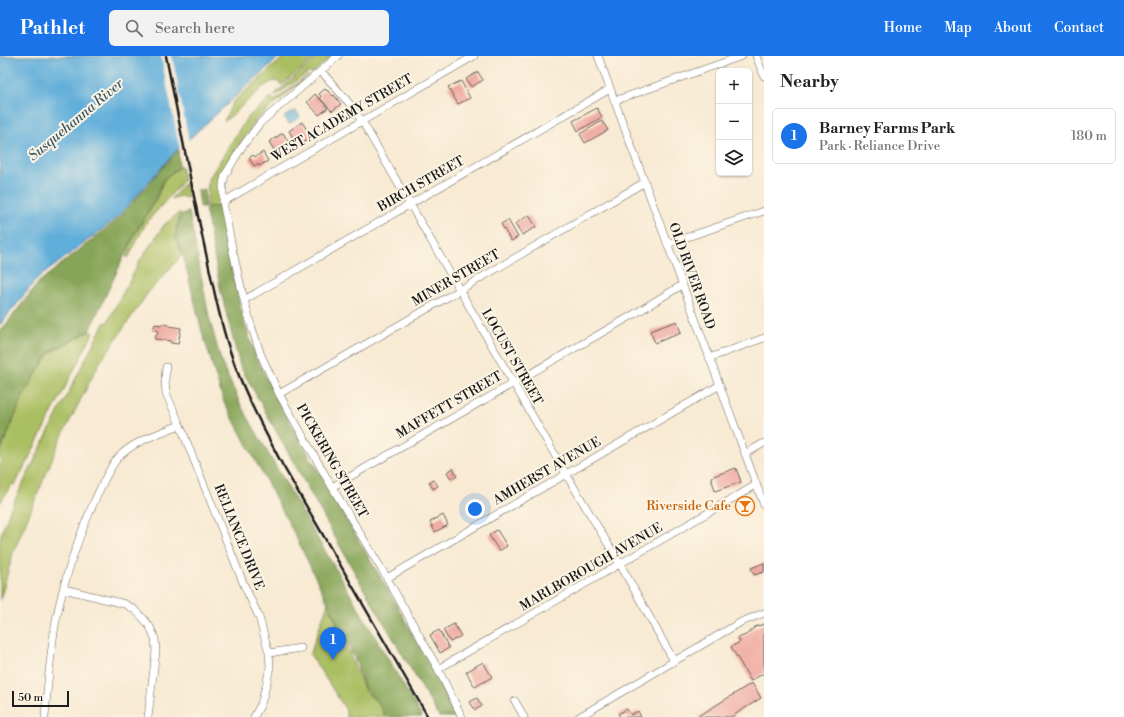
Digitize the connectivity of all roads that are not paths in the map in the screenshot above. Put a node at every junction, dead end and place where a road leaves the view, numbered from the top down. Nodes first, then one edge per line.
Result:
1 (338, 56) edge
2 (474, 56) edge
3 (598, 56) edge
4 (742, 56) edge
5 (756, 56) edge
6 (321, 71) junction
7 (764, 76) edge
8 (610, 88) junction
9 (614, 101) junction
10 (362, 121) junction
11 (645, 182) junction
12 (223, 202) junction
13 (410, 204) junction
14 (763, 213) edge
15 (667, 244) junction
16 (682, 284) junction
17 (460, 290) junction
18 (244, 300) junction
19 (764, 338) edge
20 (709, 358) junction
21 (166, 367) dead end
22 (514, 382) junction
23 (720, 385) junction
24 (279, 394) junction
25 (180, 425) junction
26 (764, 443) edge
27 (745, 454) junction
28 (566, 474) junction
29 (756, 485) junction
30 (332, 487) junction
31 (764, 505) edge
32 (620, 564) junction
33 (387, 578) junction
34 (64, 588) junction
35 (764, 613) edge
36 (301, 648) dead end
37 (269, 653) junction
38 (674, 661) junction
39 (438, 669) junction
40 (515, 701) dead end
41 (45, 717) edge
42 (148, 717) edge
43 (254, 717) edge
44 (462, 717) edge
45 (524, 717) edge
46 (579, 717) edge

1 - 6 street, PICKERING STREET
2 - 10 street, WEST ACADEMY STREET
3 - 8 street, OLD RIVER ROAD
4 - 9 street
5 - 7 street
6 - 10 street, LOCUST STREET
6 - 12 street, PICKERING STREET
8 - 9 street, OLD RIVER ROAD
8 - 13 street, BIRCH STREET
9 - 11 street, OLD RIVER ROAD
10 - 12 street, WEST ACADEMY STREET
10 - 13 street, LOCUST STREET
11 - 15 street, OLD RIVER ROAD
11 - 17 street, MINER STREET
12 - 18 street, PICKERING STREET
13 - 17 street, LOCUST STREET
13 - 18 street, BIRCH STREET
14 - 15 street
15 - 16 street, OLD RIVER ROAD
16 - 20 street, OLD RIVER ROAD
16 - 22 street, MAFFETT STREET
17 - 22 street, LOCUST STREET
17 - 24 street, MINER STREET
18 - 24 street, PICKERING STREET
19 - 20 street
20 - 23 street, OLD RIVER ROAD
21 - 25 street, RELIANCE DRIVE
22 - 28 street, LOCUST STREET
22 - 30 street, MAFFETT STREET
23 - 27 street, OLD RIVER ROAD
23 - 28 street, AMHERST AVENUE
24 - 30 street, PICKERING STREET
25 - 34 street
25 - 37 street, RELIANCE DRIVE
26 - 27 street
27 - 29 street, OLD RIVER ROAD
28 - 32 street, LOCUST STREET
28 - 33 street, AMHERST AVENUE
29 - 31 street, OLD RIVER ROAD
29 - 32 street, MARLBOROUGH AVENUE
30 - 33 street, PICKERING STREET
32 - 38 street, LOCUST STREET
32 - 39 street, MARLBOROUGH AVENUE
33 - 39 street, PICKERING STREET
34 - 41 street
34 - 42 street
35 - 38 street
36 - 37 street
37 - 43 street, RELIANCE DRIVE
38 - 46 street
39 - 44 street, PICKERING STREET
40 - 45 street

